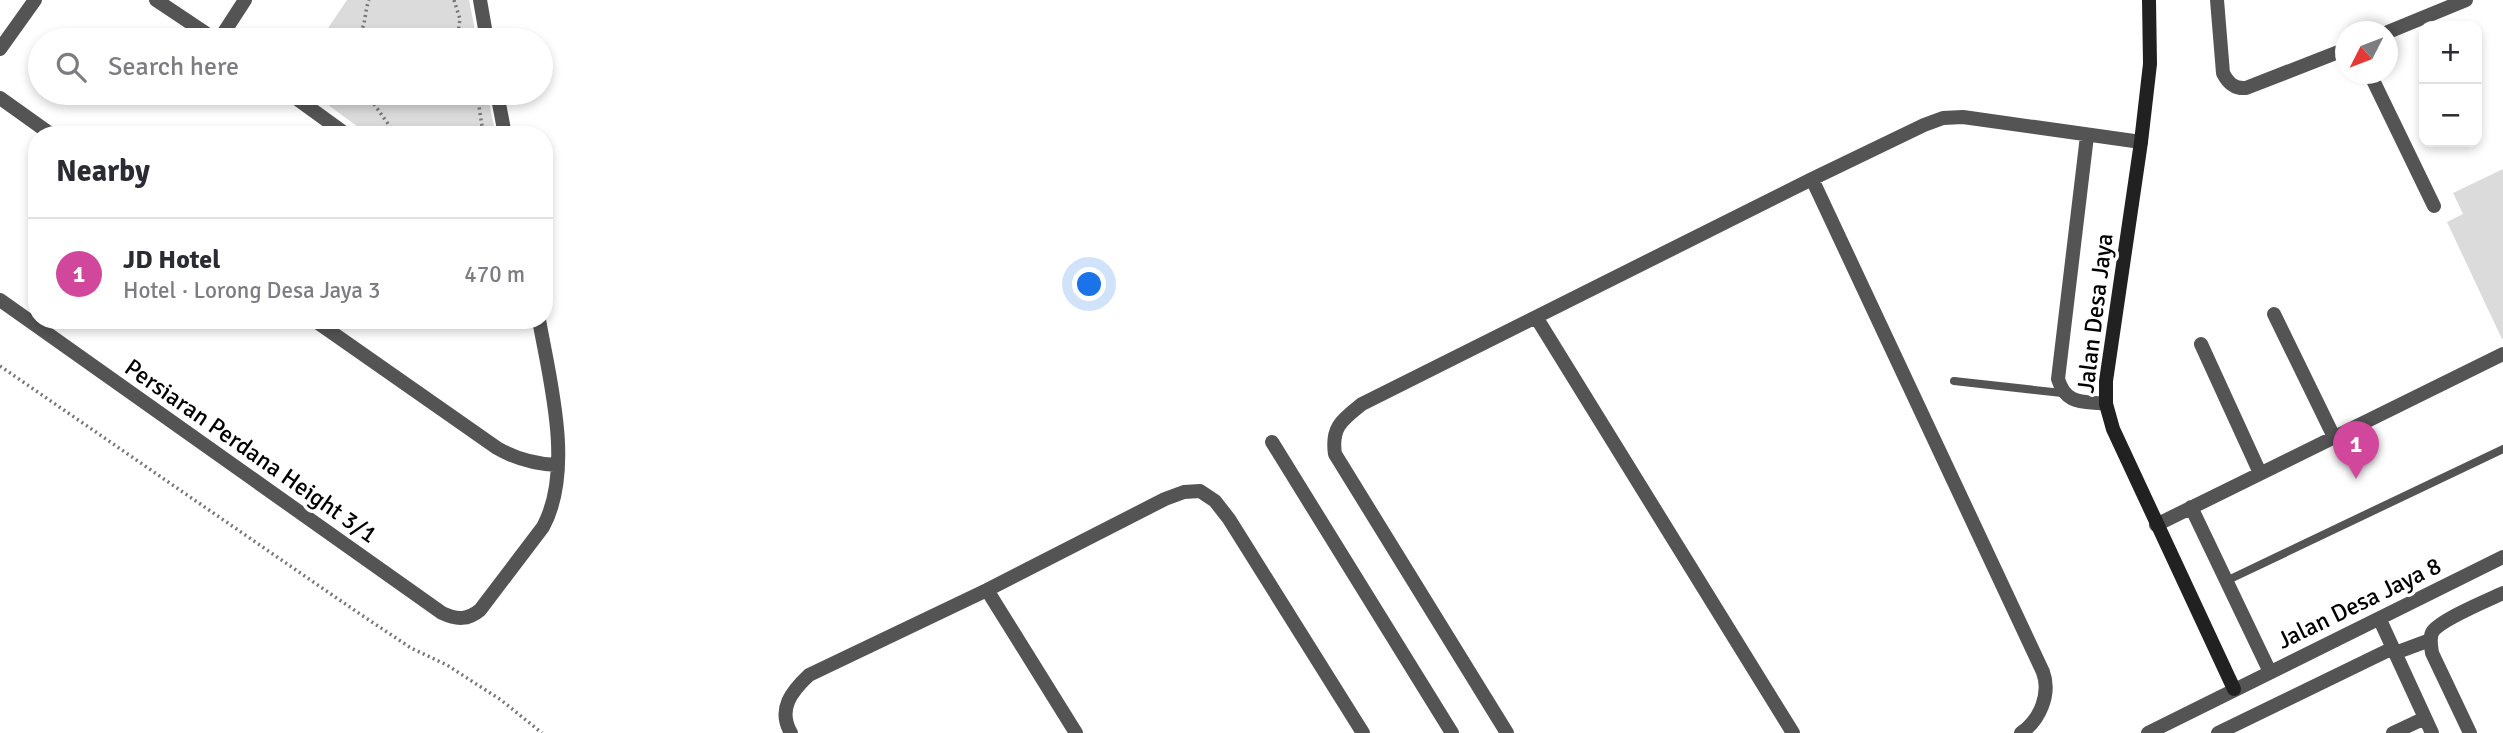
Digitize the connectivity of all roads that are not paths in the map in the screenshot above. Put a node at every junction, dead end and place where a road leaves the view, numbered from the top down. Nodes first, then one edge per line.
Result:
1 (35, 0) edge
2 (156, 0) edge
3 (244, 0) edge
4 (480, 0) edge
5 (2149, 0) edge
6 (2217, 0) edge
7 (2466, 0) edge
8 (199, 28) edge
9 (225, 28) edge
10 (485, 28) edge
11 (2398, 28) edge
12 (0, 49) edge
13 (2335, 53) edge
14 (2375, 84) edge
15 (0, 98) edge
16 (306, 105) edge
17 (499, 105) edge
18 (39, 126) edge
19 (335, 126) edge
20 (503, 126) edge
21 (2087, 136) junction
22 (2141, 142) junction
23 (1812, 179) junction
24 (2434, 206) dead end
25 (0, 300) edge
26 (2274, 314) dead end
27 (1536, 317) junction
28 (28, 320) edge
29 (41, 329) edge
30 (327, 329) edge
31 (541, 329) edge
32 (2201, 344) dead end
33 (2503, 354) edge
34 (1954, 381) dead end
35 (2062, 393) junction
36 (2106, 404) junction
37 (2334, 437) junction
38 (1272, 442) dead end
39 (2503, 449) edge
40 (556, 465) junction
41 (2260, 473) junction
42 (2191, 507) junction
43 (2156, 524) junction
44 (2503, 557) edge
45 (2225, 581) junction
46 (988, 590) junction
47 (2501, 598) edge
48 (2380, 620) junction
49 (2430, 640) junction
50 (2394, 650) junction
51 (2270, 672) junction
52 (2234, 689) junction
53 (2425, 718) junction
54 (791, 733) edge
55 (1076, 733) edge
56 (1363, 733) edge
57 (1452, 733) edge
58 (1507, 733) edge
59 (1793, 733) edge
60 (2021, 733) edge
61 (2148, 733) edge
62 (2218, 733) edge
63 (2393, 733) edge
64 (2432, 733) edge
65 (2470, 733) edge

1 - 12 street
2 - 8 street
3 - 9 street
4 - 10 street
5 - 22 street, Jalan Desa Jaya
6 - 13 street
7 - 11 street
14 - 24 street
15 - 18 street
16 - 19 street
17 - 20 street
21 - 22 street
21 - 23 street
21 - 35 street
22 - 36 street, Jalan Desa Jaya
23 - 27 street
23 - 60 street
25 - 28 street, Persiaran Perdana Height 3/1
26 - 37 street
27 - 58 street
27 - 59 street
29 - 40 street, Persiaran Perdana Height 3/1
30 - 40 street
31 - 40 street
32 - 41 street
33 - 37 street
34 - 35 lane
35 - 36 street
36 - 43 street, Jalan Desa Jaya
37 - 41 street
38 - 57 street
39 - 45 lane
41 - 42 street
42 - 43 street
42 - 45 street
43 - 52 street, Jalan Desa Jaya
44 - 48 street, Jalan Desa Jaya 8
45 - 51 street
46 - 54 street
46 - 55 street
46 - 56 street
47 - 49 street
48 - 50 street
48 - 51 street, Jalan Desa Jaya 8
49 - 50 street
49 - 65 street
50 - 53 street
50 - 62 street
51 - 52 street, Jalan Desa Jaya 8
52 - 61 street, Jalan Desa Jaya 8
53 - 63 street
53 - 64 street

